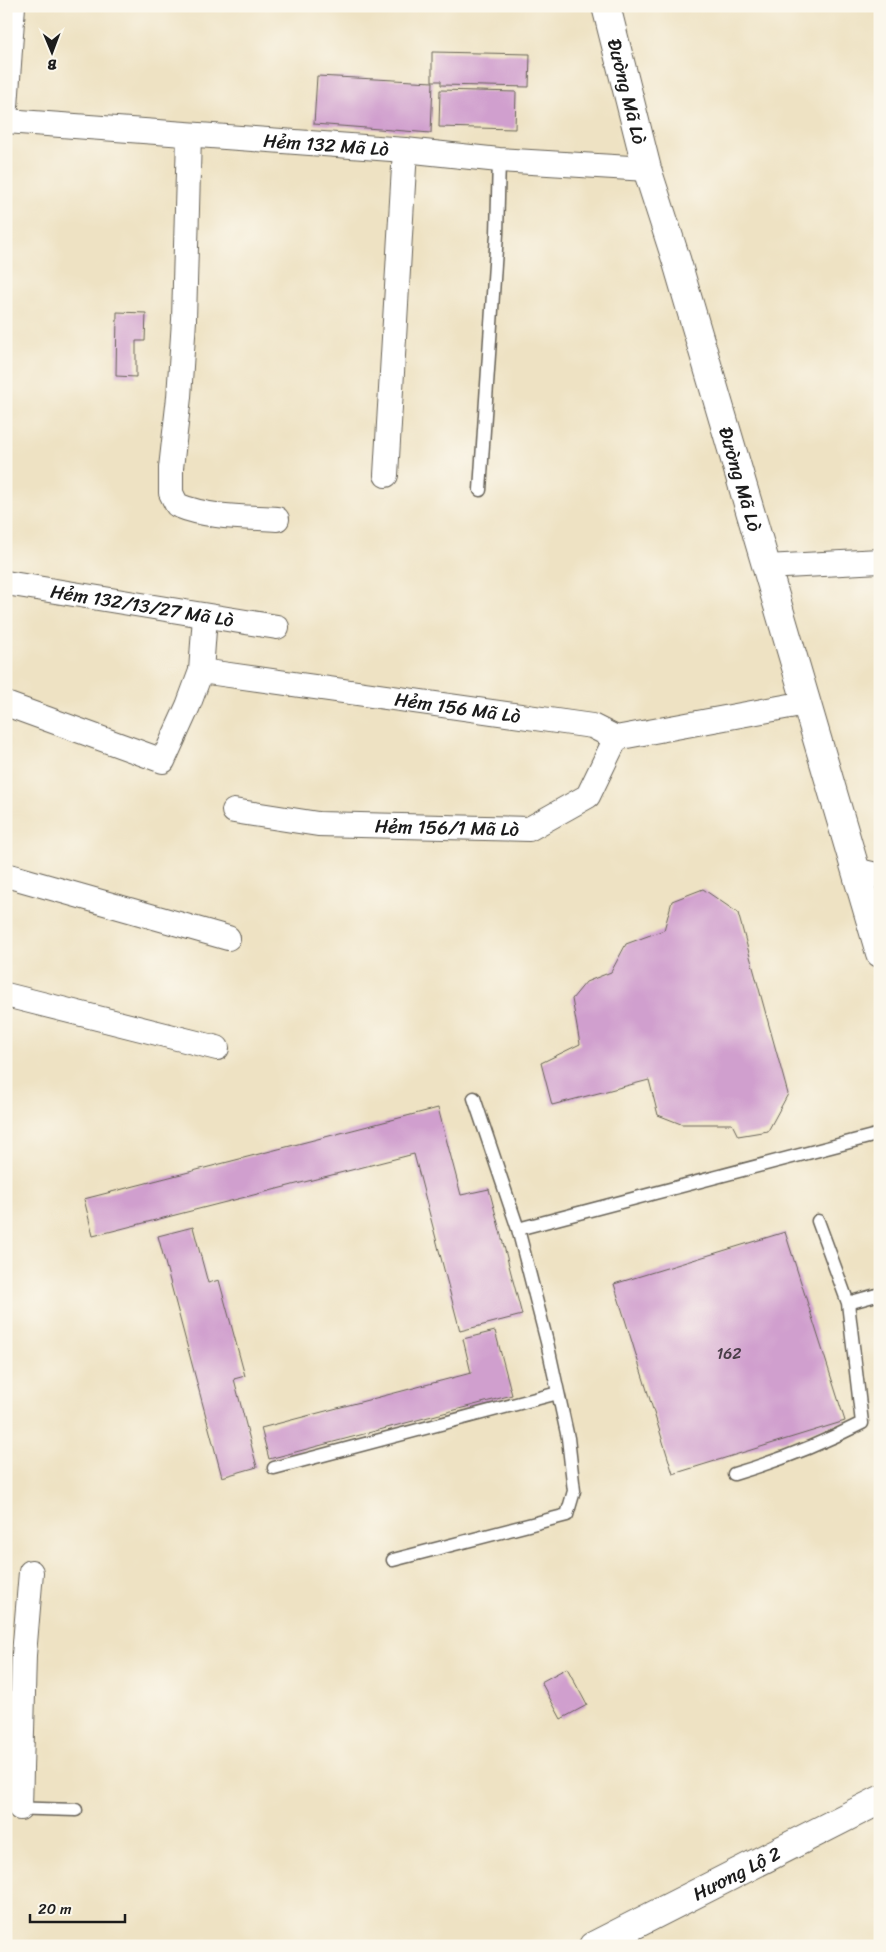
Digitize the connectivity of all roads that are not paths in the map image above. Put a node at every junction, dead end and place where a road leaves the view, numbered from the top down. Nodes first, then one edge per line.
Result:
1 (606, 6) edge
2 (11, 12) edge
3 (6, 107) edge
4 (6, 121) edge
5 (189, 135) junction
6 (405, 150) junction
7 (499, 160) junction
8 (646, 169) junction
9 (386, 475) dead end
10 (480, 490) dead end
11 (277, 518) dead end
12 (880, 561) edge
13 (766, 566) junction
14 (6, 582) edge
15 (205, 616) junction
16 (277, 627) dead end
17 (201, 671) junction
18 (806, 703) junction
19 (6, 704) edge
20 (616, 738) junction
21 (234, 811) dead end
22 (868, 873) edge
23 (6, 875) edge
24 (228, 938) dead end
25 (880, 953) edge
26 (6, 996) edge
27 (218, 1048) dead end
28 (474, 1098) dead end
29 (880, 1134) edge
30 (818, 1221) dead end
31 (518, 1229) junction
32 (880, 1294) edge
33 (848, 1303) junction
34 (558, 1393) junction
35 (274, 1468) dead end
36 (734, 1474) dead end
37 (393, 1560) dead end
38 (31, 1572) dead end
39 (880, 1800) edge
40 (13, 1808) edge
41 (76, 1810) dead end
42 (593, 1946) edge

1 - 8 main road, Đường Mã Lò
2 - 3 street
4 - 5 street, Hẻm 132 Mã Lò
5 - 6 street, Hẻm 132 Mã Lò
5 - 11 street
6 - 7 street, Hẻm 132 Mã Lò
6 - 9 street
7 - 8 street, Hẻm 132 Mã Lò
7 - 10 lane
8 - 13 main road, Đường Mã Lò
12 - 13 street
13 - 18 main road, Đường Mã Lò
14 - 15 street, Hẻm 132/13/27 Mã Lò
15 - 16 street, Hẻm 132/13/27 Mã Lò
15 - 17 street
17 - 19 street
17 - 20 street, Hẻm 156 Mã Lò
18 - 20 street
18 - 22 main road, Đường Mã Lò
20 - 21 street, Hẻm 156/1 Mã Lò
22 - 25 main road, Đường Mã Lò
23 - 24 street
26 - 27 street
28 - 31 lane
29 - 31 lane
30 - 33 lane
31 - 34 lane
32 - 33 lane
33 - 36 lane
34 - 35 lane
34 - 37 lane
38 - 40 street
39 - 42 main road, Hương Lộ 2
40 - 41 lane

